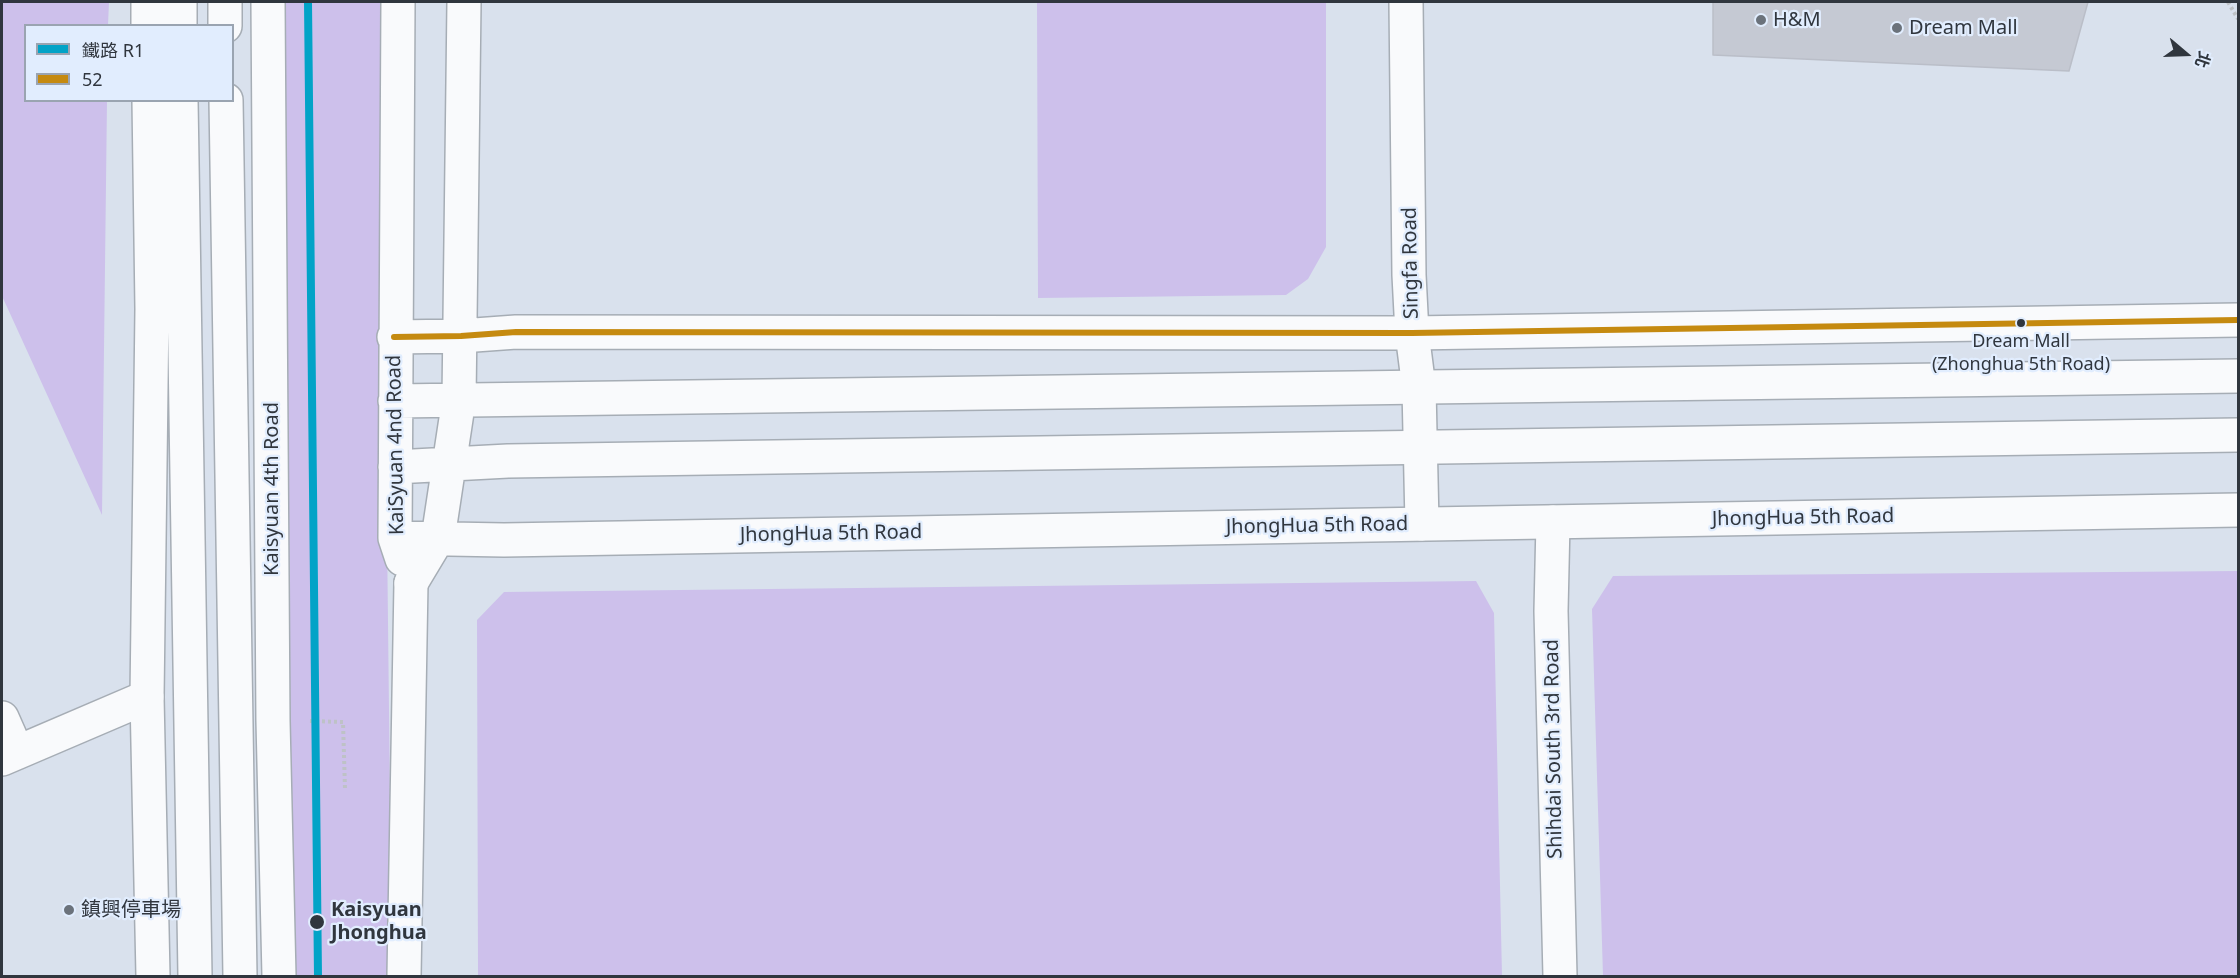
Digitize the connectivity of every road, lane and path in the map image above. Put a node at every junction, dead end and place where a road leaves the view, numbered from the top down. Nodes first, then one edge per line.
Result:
1 (148, 2) edge
2 (180, 2) edge
3 (225, 2) edge
4 (268, 2) edge
5 (398, 2) edge
6 (464, 2) edge
7 (1406, 2) edge
8 (2228, 2) edge
9 (2238, 19) edge
10 (148, 24) edge
11 (180, 24) edge
12 (225, 24) edge
13 (149, 102) edge
14 (181, 102) edge
15 (226, 102) edge
16 (2238, 320) edge
17 (1412, 333) junction
18 (461, 336) junction
19 (394, 337) junction
20 (2238, 376) edge
21 (1419, 388) junction
22 (459, 399) junction
23 (395, 401) junction
24 (2238, 435) edge
25 (1420, 447) junction
26 (451, 464) junction
27 (395, 467) junction
28 (2238, 510) edge
29 (1553, 522) junction
30 (1422, 524) junction
31 (395, 538) junction
32 (438, 538) junction
33 (411, 583) junction
34 (147, 697) junction
35 (2, 718) edge
36 (343, 722) dead end
37 (9, 755) edge
38 (345, 789) dead end
39 (153, 976) edge
40 (195, 976) edge
41 (240, 976) edge
42 (279, 976) edge
43 (404, 976) edge
44 (1560, 976) edge

1 - 10 street
2 - 11 street
3 - 12 street
4 - 42 street, Kaisyuan 4th Road
5 - 19 street, KaiSyuan 4nd Road
6 - 18 street, KaiSyuan 4nd Road
7 - 17 street, Singfa Road
8 - 9 path
13 - 34 street
14 - 40 street
15 - 41 street, Kaisyuan 4th Road
16 - 17 street
17 - 18 street
17 - 21 street, Singfa Road
18 - 19 street
18 - 22 street, KaiSyuan 4nd Road
19 - 23 street, KaiSyuan 4nd Road
20 - 21 street
21 - 22 street
21 - 25 street, Singfa Road
22 - 23 street
22 - 26 street, KaiSyuan 4nd Road
23 - 27 street, KaiSyuan 4nd Road
24 - 25 street
25 - 26 street
25 - 30 street, Singfa Road
26 - 27 street
26 - 32 street, KaiSyuan 4nd Road
27 - 31 street, KaiSyuan 4nd Road
28 - 29 street, JhongHua 5th Road
29 - 30 street, JhongHua 5th Road
29 - 44 street, Shihdai South 3rd Road
30 - 32 street, JhongHua 5th Road
31 - 32 street, JhongHua 5th Road
31 - 33 street, KaiSyuan 4nd Road
32 - 33 street, KaiSyuan 4nd Road
33 - 43 street
34 - 37 street
34 - 39 street
35 - 37 street
36 - 38 path

